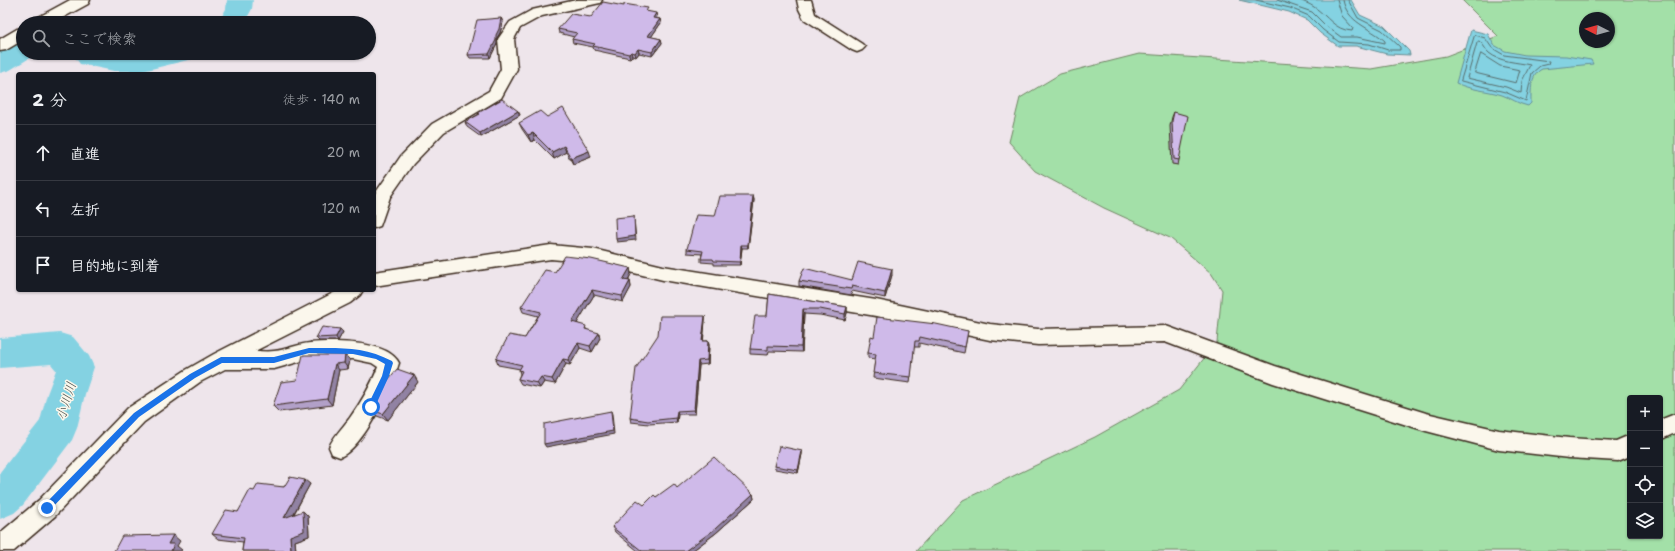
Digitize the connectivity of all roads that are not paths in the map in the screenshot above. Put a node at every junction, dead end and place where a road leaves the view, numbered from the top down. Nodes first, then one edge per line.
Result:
1 (82, 0) edge
2 (595, 0) edge
3 (804, 0) edge
4 (53, 16) edge
5 (16, 37) edge
6 (0, 46) edge
7 (857, 47) dead end
8 (376, 215) edge
9 (376, 279) edge
10 (351, 292) edge
11 (221, 360) junction
12 (1675, 423) edge
13 (1663, 429) edge
14 (1627, 446) edge
15 (340, 448) dead end
16 (0, 548) edge

1 - 4 main road
2 - 8 street
3 - 7 street
5 - 6 main road
9 - 14 street
10 - 11 street
11 - 15 street
11 - 16 street
12 - 13 street

